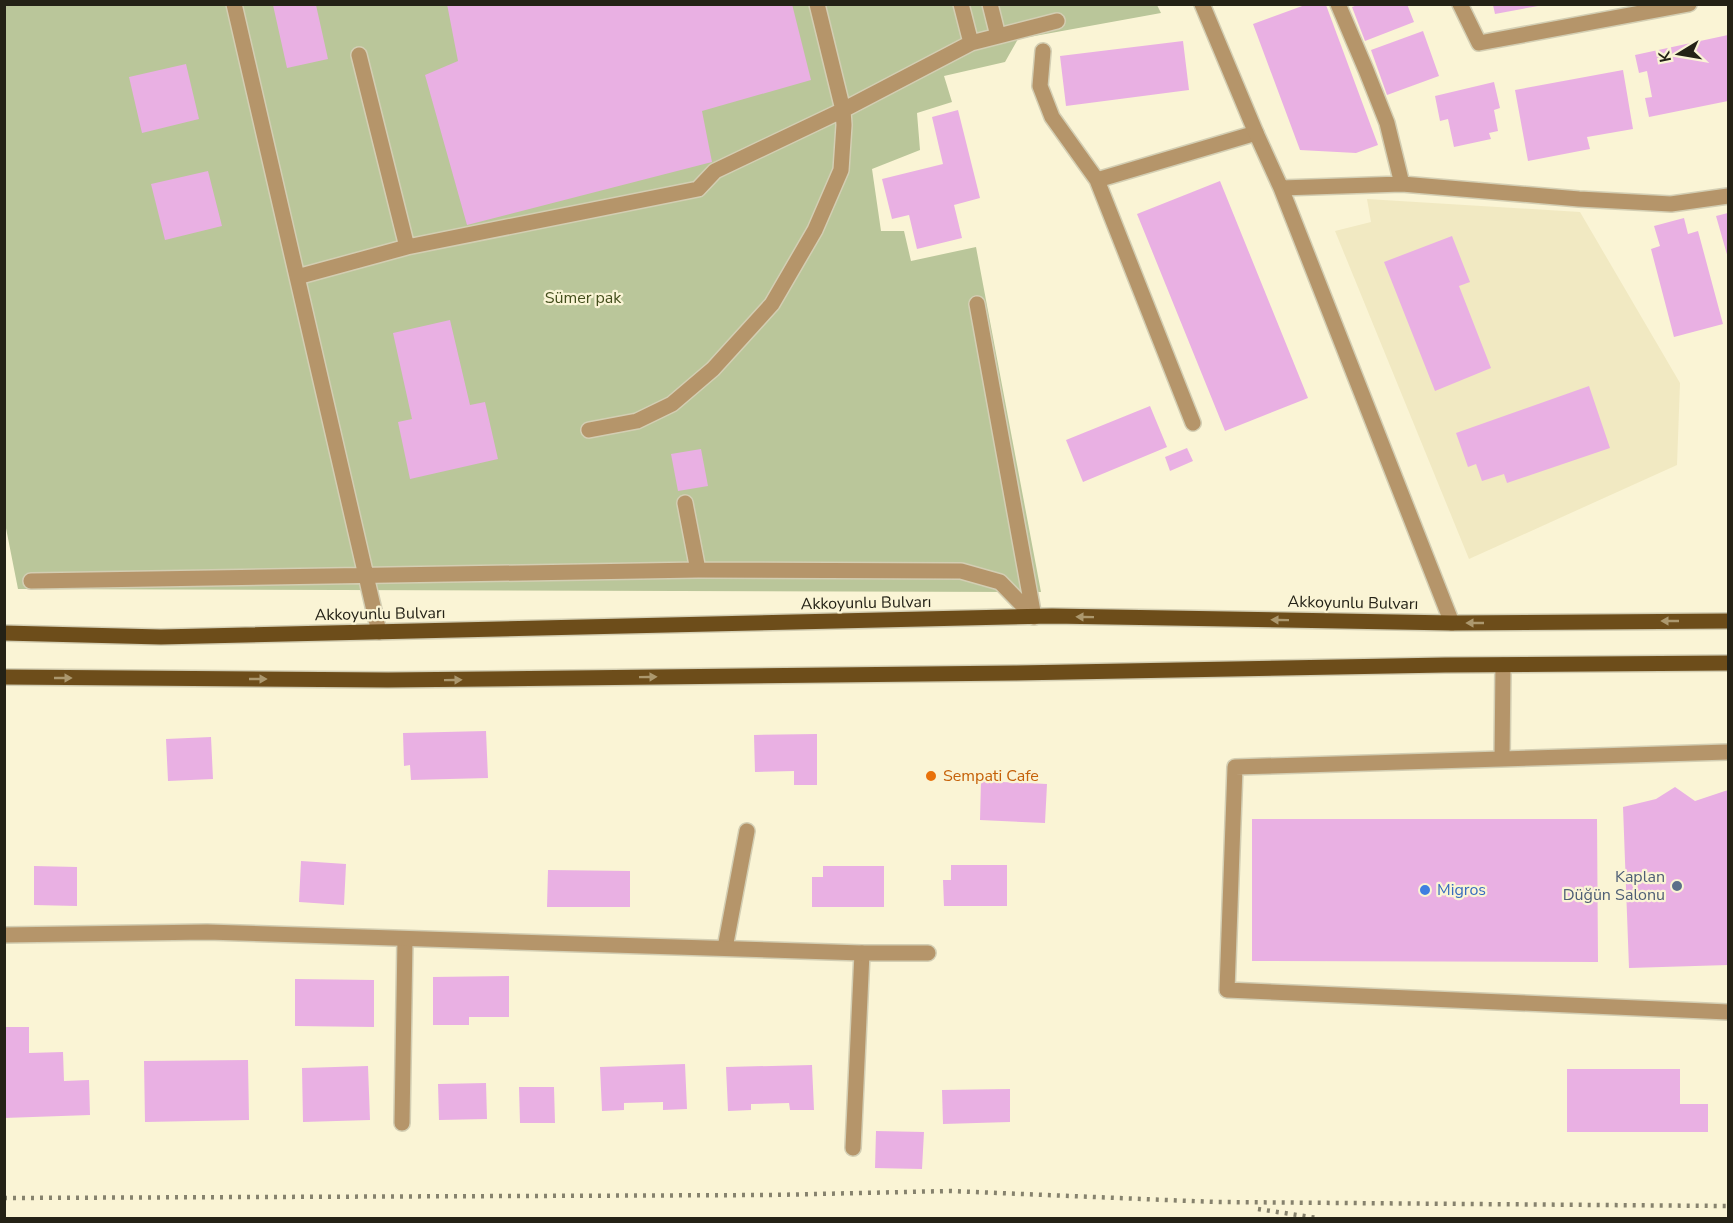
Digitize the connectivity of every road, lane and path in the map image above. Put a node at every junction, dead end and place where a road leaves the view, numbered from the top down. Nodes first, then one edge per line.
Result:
1 (234, 4) edge
2 (817, 4) edge
3 (961, 4) edge
4 (990, 4) edge
5 (1202, 4) edge
6 (1338, 4) edge
7 (1460, 4) edge
8 (1689, 4) edge
9 (1057, 21) dead end
10 (998, 36) junction
11 (971, 43) junction
12 (1043, 51) dead end
13 (359, 55) dead end
14 (843, 110) junction
15 (1256, 133) junction
16 (1097, 180) junction
17 (1402, 184) junction
18 (1281, 188) junction
19 (1728, 196) edge
20 (407, 246) junction
21 (297, 277) junction
22 (977, 304) dead end
23 (1193, 423) dead end
24 (589, 430) dead end
25 (685, 503) dead end
26 (698, 570) junction
27 (366, 574) junction
28 (31, 581) dead end
29 (1034, 616) junction
30 (1728, 621) edge
31 (1452, 623) junction
32 (379, 632) junction
33 (4, 633) edge
34 (1728, 663) edge
35 (1503, 664) junction
36 (4, 677) edge
37 (1728, 752) edge
38 (1502, 759) junction
39 (747, 831) dead end
40 (4, 935) edge
41 (405, 939) junction
42 (725, 948) junction
43 (861, 953) junction
44 (928, 953) dead end
45 (1728, 1012) edge
46 (402, 1123) dead end
47 (853, 1148) dead end

1 - 21 street
2 - 14 street
3 - 11 street
4 - 10 street
5 - 15 street
6 - 17 street
7 - 8 street
9 - 10 street
10 - 11 street
11 - 14 street
12 - 16 street
13 - 20 street
14 - 20 street
14 - 24 street
15 - 16 street
15 - 18 street
16 - 23 street
17 - 18 street
17 - 19 street
18 - 31 street
20 - 21 street
21 - 27 street
22 - 29 street
25 - 26 street
26 - 27 street
26 - 29 street
27 - 28 street
27 - 32 street
31 -> 29 main road, Akkoyunlu Bulvarı
29 - 32 main road, Akkoyunlu Bulvarı
30 -> 31 main road, Akkoyunlu Bulvarı
32 - 33 main road, Akkoyunlu Bulvarı
34 - 35 main road
36 -> 35 main road
35 - 38 street
37 - 38 street
38 - 45 street
39 - 42 street
40 - 41 street
41 - 42 street
41 - 46 street
42 - 43 street
43 - 44 street
43 - 47 street

